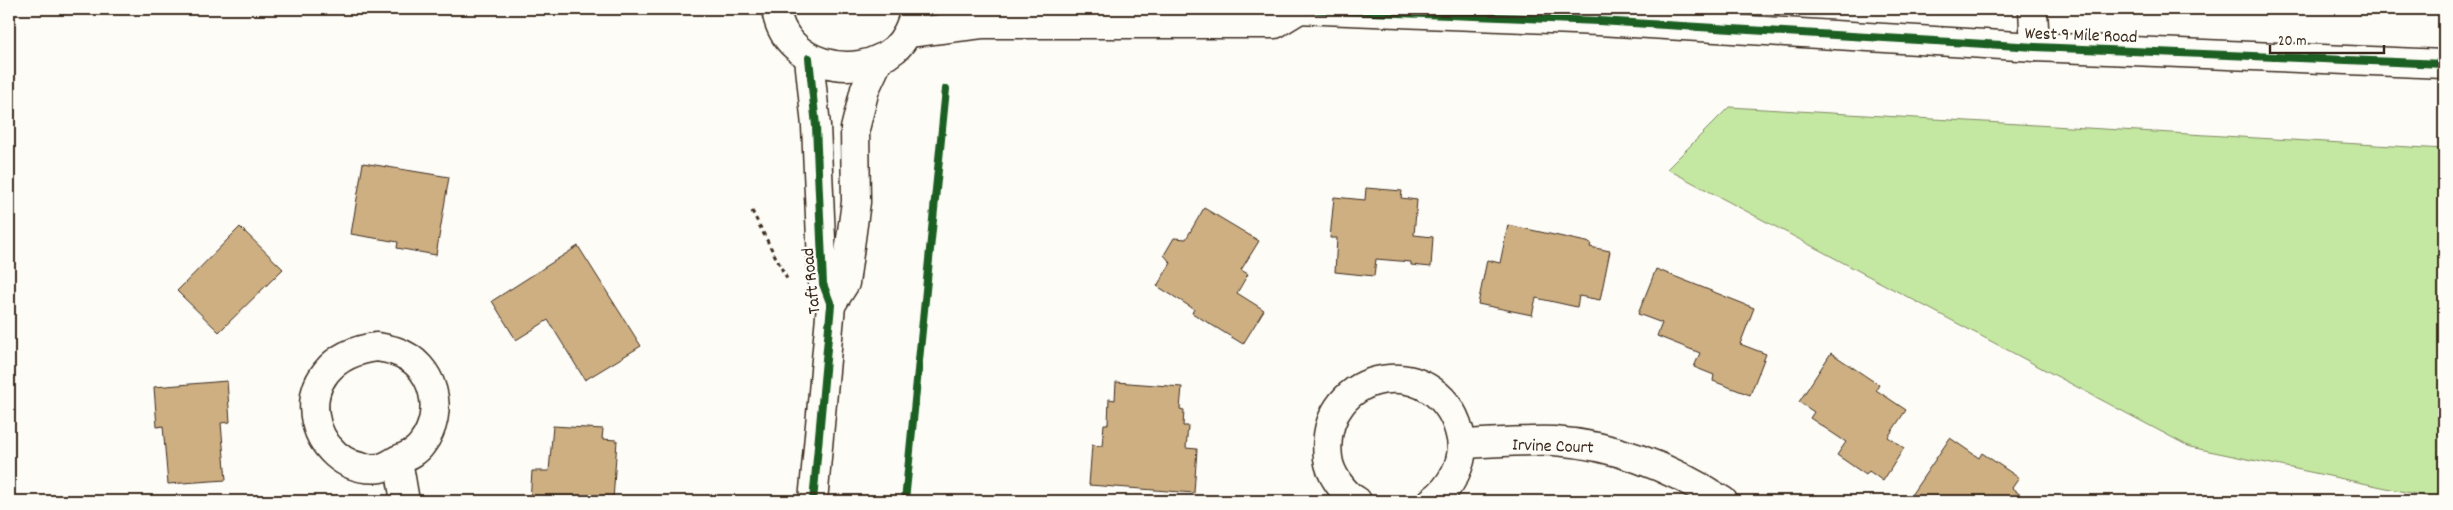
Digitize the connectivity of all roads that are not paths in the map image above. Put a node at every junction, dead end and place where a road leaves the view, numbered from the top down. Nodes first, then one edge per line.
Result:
1 (1297, 9) edge
2 (2032, 9) edge
3 (770, 13) edge
4 (912, 21) edge
5 (2035, 47) junction
6 (809, 58) junction
7 (879, 59) junction
8 (2444, 64) edge
9 (831, 305) junction
10 (1462, 444) junction
11 (398, 460) junction
12 (405, 501) edge
13 (814, 501) edge
14 (1357, 501) edge
15 (1432, 501) edge
16 (1723, 501) edge

1 - 4 street, West 9 Mile Road
1 - 5 street, West 9 Mile Road
2 - 5 street
3 - 6 street
4 - 7 street
5 - 8 street, West 9 Mile Road
6 - 7 street
6 - 9 street, Taft Road
7 - 9 street, Taft Road
9 - 13 street, Taft Road
10 - 14 street
10 - 15 street
10 - 16 street, Irvine Court
11 - 11 street
11 - 12 street

